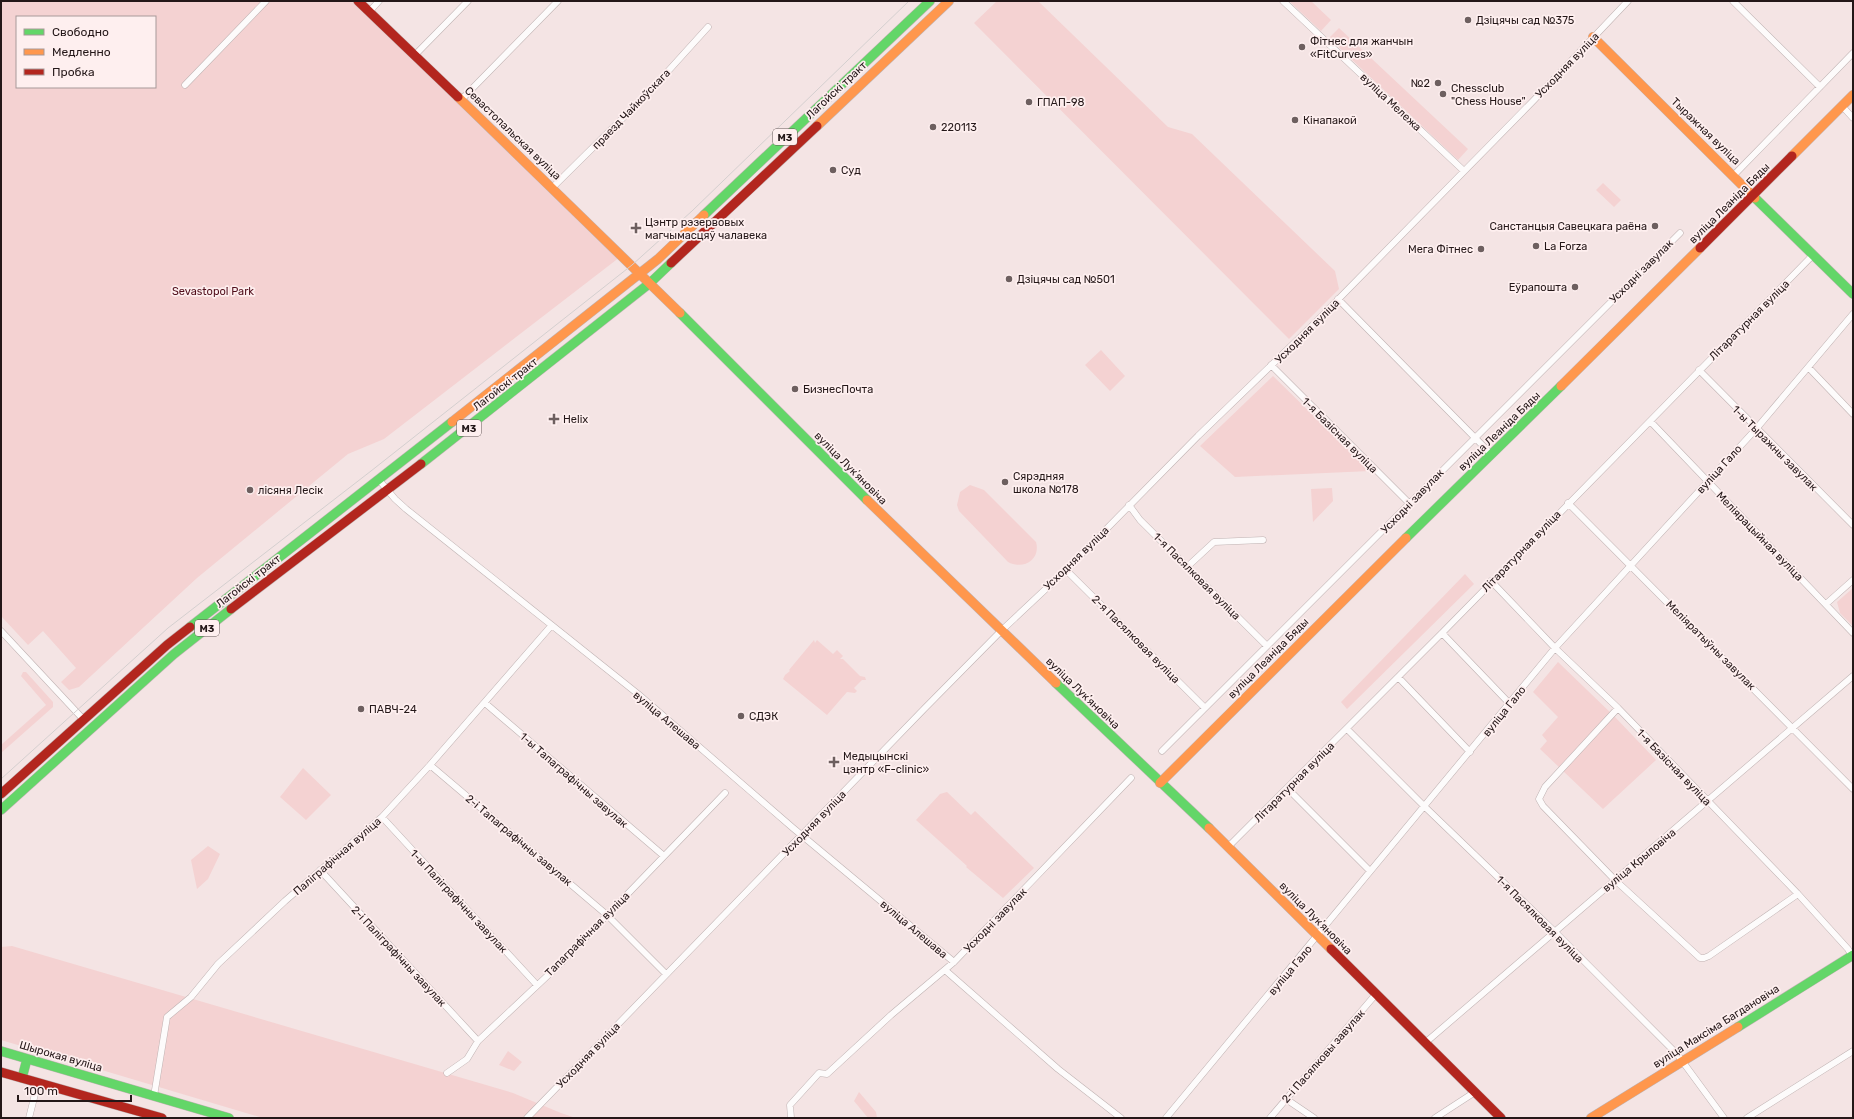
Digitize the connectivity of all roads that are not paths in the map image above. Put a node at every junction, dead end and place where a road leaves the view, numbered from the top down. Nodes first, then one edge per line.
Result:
1 (266, 1) edge
2 (358, 1) edge
3 (379, 1) edge
4 (468, 1) edge
5 (558, 1) edge
6 (930, 1) edge
7 (949, 1) edge
8 (1283, 1) edge
9 (1628, 1) edge
10 (1733, 1) edge
11 (369, 12) junction
12 (708, 27) dead end
13 (1593, 38) junction
14 (1853, 53) edge
15 (416, 55) junction
16 (185, 85) dead end
17 (1820, 86) junction
18 (1853, 95) edge
19 (461, 100) junction
20 (1842, 106) junction
21 (1853, 118) edge
22 (1464, 171) junction
23 (1734, 175) junction
24 (552, 188) junction
25 (1754, 195) junction
26 (1680, 233) dead end
27 (1814, 254) junction
28 (641, 274) junction
29 (650, 283) junction
30 (1853, 294) edge
31 (1338, 299) junction
32 (1853, 314) edge
33 (1271, 365) junction
34 (1809, 368) junction
35 (1699, 370) junction
36 (1853, 414) edge
37 (1650, 421) junction
38 (1756, 429) junction
39 (1474, 437) junction
40 (1492, 455) junction
41 (379, 480) junction
42 (1708, 482) junction
43 (387, 490) junction
44 (1568, 503) junction
45 (1410, 504) junction
46 (1129, 505) junction
47 (1853, 525) edge
48 (1263, 540) dead end
49 (1631, 565) junction
50 (1187, 567) junction
51 (1066, 570) junction
52 (1853, 580) edge
53 (1491, 581) junction
54 (1826, 604) junction
55 (551, 626) junction
56 (1, 631) edge
57 (1001, 631) junction
58 (1442, 633) junction
59 (1853, 633) edge
60 (1267, 646) junction
61 (1555, 648) junction
62 (1853, 676) edge
63 (1398, 677) junction
64 (485, 703) junction
65 (1510, 704) junction
66 (1205, 708) junction
67 (1618, 708) junction
68 (83, 719) junction
69 (92, 728) junction
70 (1794, 728) junction
71 (1347, 729) junction
72 (1162, 751) dead end
73 (1470, 752) junction
74 (430, 765) junction
75 (1131, 778) dead end
76 (1160, 783) junction
77 (1287, 788) junction
78 (1853, 789) edge
79 (725, 793) dead end
80 (1, 794) edge
81 (1708, 802) junction
82 (1425, 807) junction
83 (1, 810) edge
84 (382, 817) junction
85 (802, 835) junction
86 (1228, 847) junction
87 (664, 856) junction
88 (320, 870) junction
89 (1370, 871) junction
90 (1615, 880) junction
91 (1798, 894) junction
92 (607, 915) junction
93 (1555, 932) junction
94 (1317, 937) junction
95 (1852, 955) edge
96 (954, 962) junction
97 (945, 970) junction
98 (666, 974) junction
99 (536, 984) junction
100 (1376, 994) junction
101 (478, 1041) junction
102 (1425, 1043) junction
103 (1, 1051) edge
104 (1853, 1051) edge
105 (27, 1059) junction
106 (1683, 1061) junction
107 (1, 1072) edge
108 (447, 1073) dead end
109 (22, 1078) junction
110 (38, 1082) junction
111 (1475, 1092) junction
112 (154, 1096) junction
113 (1286, 1099) junction
114 (29, 1118) edge
115 (162, 1118) edge
116 (229, 1118) edge
117 (527, 1118) edge
118 (791, 1118) edge
119 (1121, 1118) edge
120 (1166, 1118) edge
121 (1270, 1118) edge
122 (1314, 1118) edge
123 (1435, 1118) edge
124 (1501, 1118) edge
125 (1591, 1118) edge
126 (1724, 1118) edge
127 (1747, 1118) edge

1 - 16 street
2 - 11 main road, Севастопальская вуліца
3 - 11 street
4 - 15 street
5 - 19 street
6 - 28 main road, Лагойскі тракт / М3
7 - 29 main road, Лагойскі тракт / М3
8 - 22 street, вуліца Мележа
9 - 13 street, Усходняя вуліца
10 - 17 street
11 - 15 main road, Севастопальская вуліца
12 - 24 street, праезд Чайкоўскага
13 - 22 street, Усходняя вуліца
13 - 23 main road, Тыражная вуліца
14 - 17 street
15 - 19 main road, Севастопальская вуліца
17 - 23 street
18 - 20 main road, вуліца Леаніда Бяды
19 - 24 main road, Севастопальская вуліца
20 - 21 street
20 - 25 main road, вуліца Леаніда Бяды
22 - 31 street, Усходняя вуліца
23 - 25 main road, Тыражная вуліца
24 - 28 main road, Севастопальская вуліца
25 - 27 main road, Тыражная вуліца
25 - 40 main road, вуліца Леаніда Бяды
26 - 39 street, Усходні завулак
27 - 30 main road, Тыражная вуліца
27 - 35 street, Літаратурная вуліца
28 - 29 main road, Севастопальская вуліца
28 - 41 main road, Лагойскі тракт / М3
29 - 43 main road, Лагойскі тракт / М3
29 - 57 main road, вуліца Лукʼяновіча
31 - 33 street, Усходняя вуліца
31 - 39 street
32 - 34 street, вуліца Гало
33 - 45 street, 1-я Базісная вуліца
33 - 46 street, Усходняя вуліца
34 - 36 street
34 - 38 street, вуліца Гало
35 - 37 street, Літаратурная вуліца
35 - 38 street, 1-ы Тыражны завулак
37 - 42 street, Меліярацыйная вуліца
37 - 44 street, Літаратурная вуліца
38 - 42 street, вуліца Гало
38 - 47 street, 1-ы Тыражны завулак
39 - 40 street
39 - 45 street, Усходні завулак
40 - 76 main road, вуліца Леаніда Бяды
41 - 43 street, вуліца Алешава
41 - 68 main road, Лагойскі тракт / М3
42 - 49 street, вуліца Гало
42 - 54 street, Меліярацыйная вуліца
43 - 55 street, вуліца Алешава
43 - 69 main road, Лагойскі тракт / М3
44 - 49 street, Меліяратыўны завулак
44 - 53 street, Літаратурная вуліца
45 - 60 street, Усходні завулак
46 - 50 street, 1-я Пасялковая вуліца
46 - 51 street, Усходняя вуліца
48 - 50 street
49 - 61 street, вуліца Гало
49 - 70 street, Меліяратыўны завулак
50 - 60 street, 1-я Пасялковая вуліца
51 - 57 street, Усходняя вуліца
51 - 66 street, 2-я Пасялковая вуліца
52 - 54 street
53 - 58 street, Літаратурная вуліца
53 - 61 street, 1-я Базісная вуліца
54 - 59 street, Меліярацыйная вуліца
55 - 64 street, Паліграфічная вуліца
55 - 85 street, вуліца Алешава
56 - 68 street
57 - 76 main road, вуліца Лукʼяновіча
57 - 85 street, Усходняя вуліца
58 - 63 street, Літаратурная вуліца
58 - 65 street
60 - 66 street, Усходні завулак
61 - 65 street, вуліца Гало
61 - 67 street, 1-я Базісная вуліца
62 - 70 street, вуліца Крыловіча
63 - 71 street, Літаратурная вуліца
63 - 73 street
64 - 74 street, Паліграфічная вуліца
64 - 87 street, 1-ы Тапаграфічны завулак
65 - 73 street, вуліца Гало
66 - 72 street, Усходні завулак
67 - 81 street, 1-я Базісная вуліца
67 - 90 street
68 - 69 main road
68 - 80 main road, Лагойскі тракт / М3
69 - 83 main road, Лагойскі тракт / М3
70 - 78 street, Меліяратыўны завулак
70 - 81 street, вуліца Крыловіча
71 - 77 street, Літаратурная вуліца
71 - 82 street, 1-я Пасялковая вуліца
73 - 82 street, вуліца Гало
74 - 84 street, Паліграфічная вуліца
74 - 92 street, 2-і Тапаграфічны завулак
75 - 96 street, Усходні завулак
76 - 86 main road, вуліца Лукʼяновіча
77 - 86 street, Літаратурная вуліца
77 - 89 street
79 - 87 street, Тапаграфічная вуліца
81 - 90 street, вуліца Крыловіча
81 - 91 street, 1-я Базісная вуліца
82 - 89 street, вуліца Гало
82 - 93 street, 1-я Пасялковая вуліца
84 - 88 street, Паліграфічная вуліца
84 - 99 street, 1-ы Паліграфічны завулак
85 - 96 street, вуліца Алешава
85 - 98 street, Усходняя вуліца
86 - 94 main road, вуліца Лукʼяновіча
87 - 92 street, Тапаграфічная вуліца
88 - 101 street, 2-і Паліграфічны завулак
88 - 112 street, Паліграфічная вуліца
89 - 94 street, вуліца Гало
90 - 91 street
90 - 93 street, вуліца Крыловіча
91 - 95 street, 1-я Базісная вуліца
92 - 98 street, 2-і Тапаграфічны завулак
92 - 99 street, Тапаграфічная вуліца
93 - 102 street, вуліца Крыловіча
93 - 106 street, 1-я Пасялковая вуліца
94 - 100 main road, вуліца Лукʼяновіча
94 - 120 street, вуліца Гало
95 - 106 main road, вуліца Максіма Багдановіча
96 - 97 street, Усходні завулак
97 - 118 street, Усходні завулак
97 - 119 street, вуліца Алешава
98 - 117 street, Усходняя вуліца
99 - 101 street, Тапаграфічная вуліца
100 - 102 main road, вуліца Лукʼяновіча
100 - 113 street, 2-і Пасялковы завулак
101 - 108 street, Тапаграфічная вуліца
102 - 111 main road, вуліца Лукʼяновіча
103 - 105 main road, Шырокая вуліца
104 - 127 street
105 - 109 main road
105 - 112 main road, Шырокая вуліца
106 - 125 main road, вуліца Максіма Багдановіча
106 - 126 street, 1-я Пасялковая вуліца
107 - 109 main road
109 - 110 main road
110 - 114 street
110 - 115 main road
111 - 123 street
111 - 124 main road, вуліца Лукʼяновіча
112 - 116 main road, Шырокая вуліца
113 - 121 street, 2-і Пасялковы завулак
113 - 122 street

